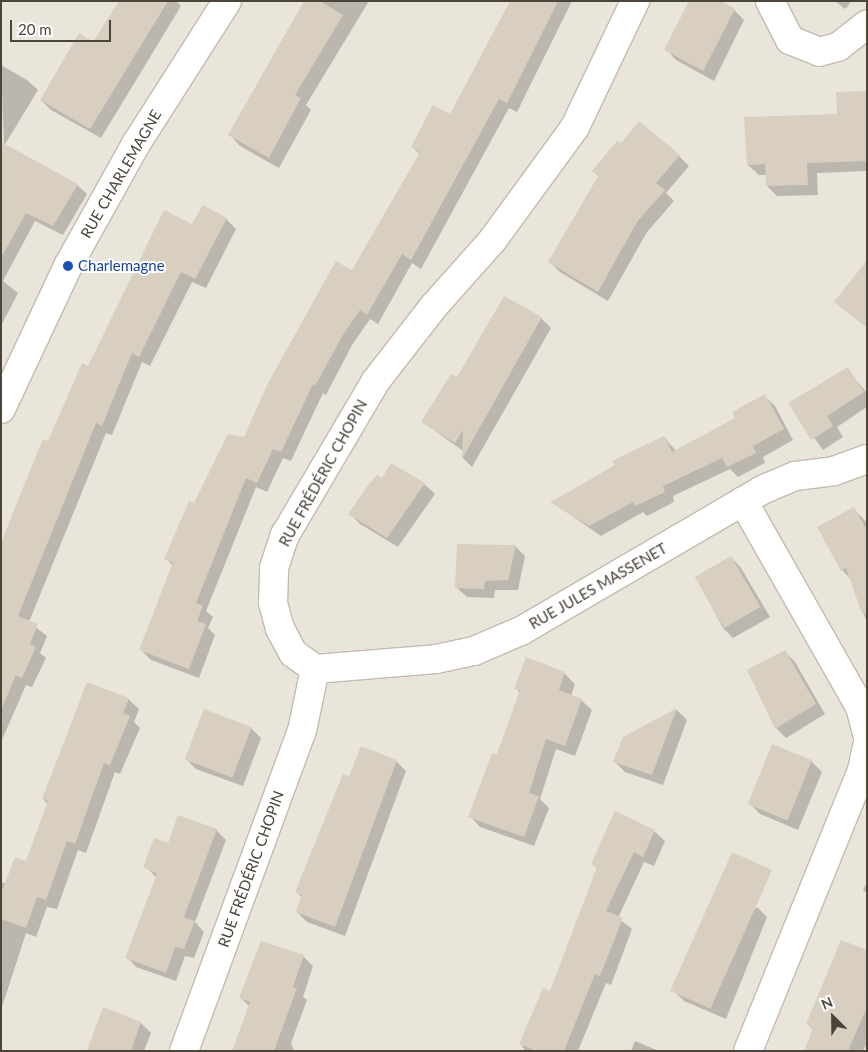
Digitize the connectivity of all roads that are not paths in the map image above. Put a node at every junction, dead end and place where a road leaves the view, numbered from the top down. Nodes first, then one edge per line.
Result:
1 (227, 1) edge
2 (635, 1) edge
3 (770, 1) edge
4 (867, 24) edge
5 (1, 409) edge
6 (867, 459) edge
7 (743, 501) junction
8 (315, 668) junction
9 (867, 733) edge
10 (867, 746) edge
11 (184, 1051) edge
12 (748, 1051) edge

1 - 5 street, RUE CHARLEMAGNE
2 - 8 street, RUE FRÉDÉRIC CHOPIN
3 - 4 street
6 - 7 street, RUE JULES MASSENET
7 - 8 street, RUE JULES MASSENET
7 - 9 street
8 - 11 street, RUE FRÉDÉRIC CHOPIN
10 - 12 street

